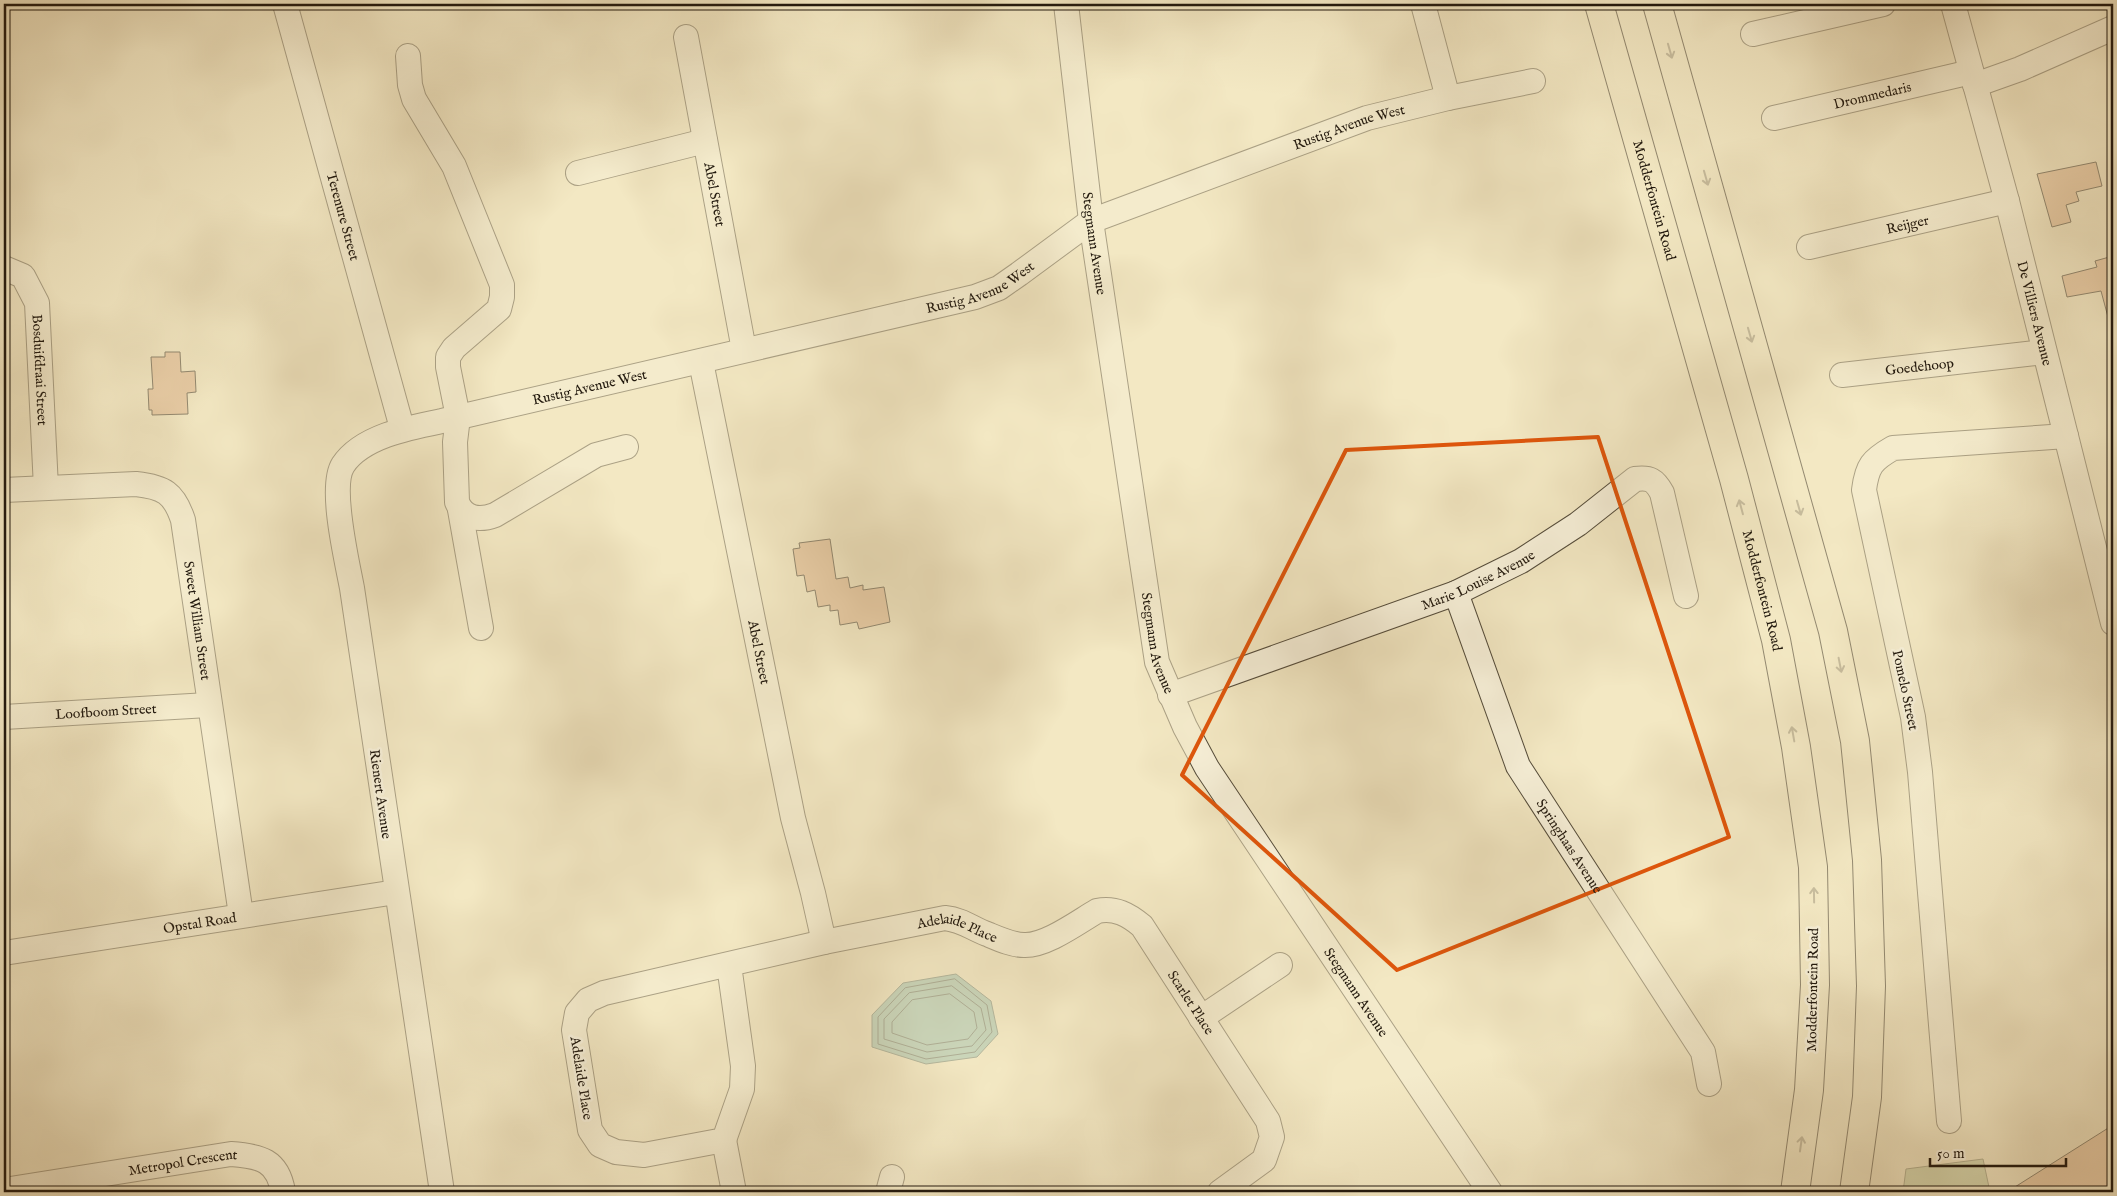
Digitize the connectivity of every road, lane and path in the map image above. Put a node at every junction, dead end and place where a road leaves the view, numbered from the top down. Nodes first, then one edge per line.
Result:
1 (285, 4) edge
2 (1066, 4) edge
3 (1423, 4) edge
4 (1600, 4) edge
5 (1656, 4) edge
6 (1883, 4) edge
7 (1953, 4) edge
8 (2113, 28) edge
9 (1753, 34) dead end
10 (686, 37) dead end
11 (408, 56) dead end
12 (1973, 78) junction
13 (1533, 81) dead end
14 (1448, 98) junction
15 (1774, 118) dead end
16 (705, 141) junction
17 (578, 173) dead end
18 (2007, 201) junction
19 (1091, 221) junction
20 (1809, 247) dead end
21 (4, 268) edge
22 (744, 350) junction
23 (2044, 352) junction
24 (701, 362) junction
25 (1842, 375) dead end
26 (458, 416) junction
27 (402, 428) junction
28 (2066, 436) junction
29 (626, 448) dead end
30 (46, 488) junction
31 (4, 490) edge
32 (460, 510) junction
33 (1456, 593) junction
34 (1686, 596) dead end
35 (2113, 623) edge
36 (481, 628) dead end
37 (1170, 696) junction
38 (208, 705) junction
39 (4, 717) edge
40 (396, 892) junction
41 (241, 915) junction
42 (824, 942) junction
43 (1009, 942) joint
44 (4, 952) edge
45 (729, 965) junction
46 (1280, 965) dead end
47 (1201, 1018) junction
48 (1709, 1084) dead end
49 (1949, 1121) dead end
50 (724, 1140) junction
51 (4, 1190) edge
52 (283, 1192) edge
53 (442, 1192) edge
54 (734, 1192) edge
55 (1220, 1192) edge
56 (1490, 1192) edge
57 (1795, 1192) edge
58 (1854, 1192) edge

1 - 27 street, Terenure Street
2 - 19 street, Stegmann Avenue
3 - 14 street
57 -> 4 main road, Modderfontein Road
5 -> 58 main road
6 - 9 street
7 - 12 street, De Villiers Avenue
8 - 12 street, Drommedaris
10 - 16 street, Abel Street
11 - 26 street
12 - 15 street, Drommedaris
12 - 18 street, De Villiers Avenue
13 - 14 street, Rustig Avenue West
14 - 19 street, Rustig Avenue West
16 - 17 street
16 - 22 street, Abel Street
18 - 20 street, Reijger
18 - 23 street, De Villiers Avenue
19 - 22 street, Rustig Avenue West
19 - 37 street, Stegmann Avenue
21 - 30 street, Bosduifdraai Street
22 - 24 street, Rustig Avenue West
23 - 25 street, Goedehoop
23 - 28 street, De Villiers Avenue
24 - 26 street, Rustig Avenue West
24 - 42 street, Abel Street
26 - 27 street, Rustig Avenue West
26 - 32 street
27 - 40 street, Rienert Avenue
28 - 35 street, De Villiers Avenue
28 - 49 street, Pomelo Street
29 - 32 street
30 - 31 street, Sweet William Street
30 - 38 street, Sweet William Street
32 - 36 street
33 - 34 street, Marie Louise Avenue
33 - 37 street, Marie Louise Avenue
33 - 48 street, Springhaas Avenue
37 - 56 street, Stegmann Avenue
38 - 39 street, Loofboom Street
38 - 41 street, Sweet William Street
40 - 41 street, Opstal Road
40 - 53 street, Rienert Avenue
41 - 44 street, Opstal Road
42 - 43 street, Adelaide Place
42 - 45 street, Adelaide Place
43 - 47 street, Scarlet Place
45 - 50 street
45 - 50 street, Adelaide Place
46 - 47 street
47 - 55 street, Scarlet Place
50 - 54 street
51 - 52 street, Metropol Crescent

